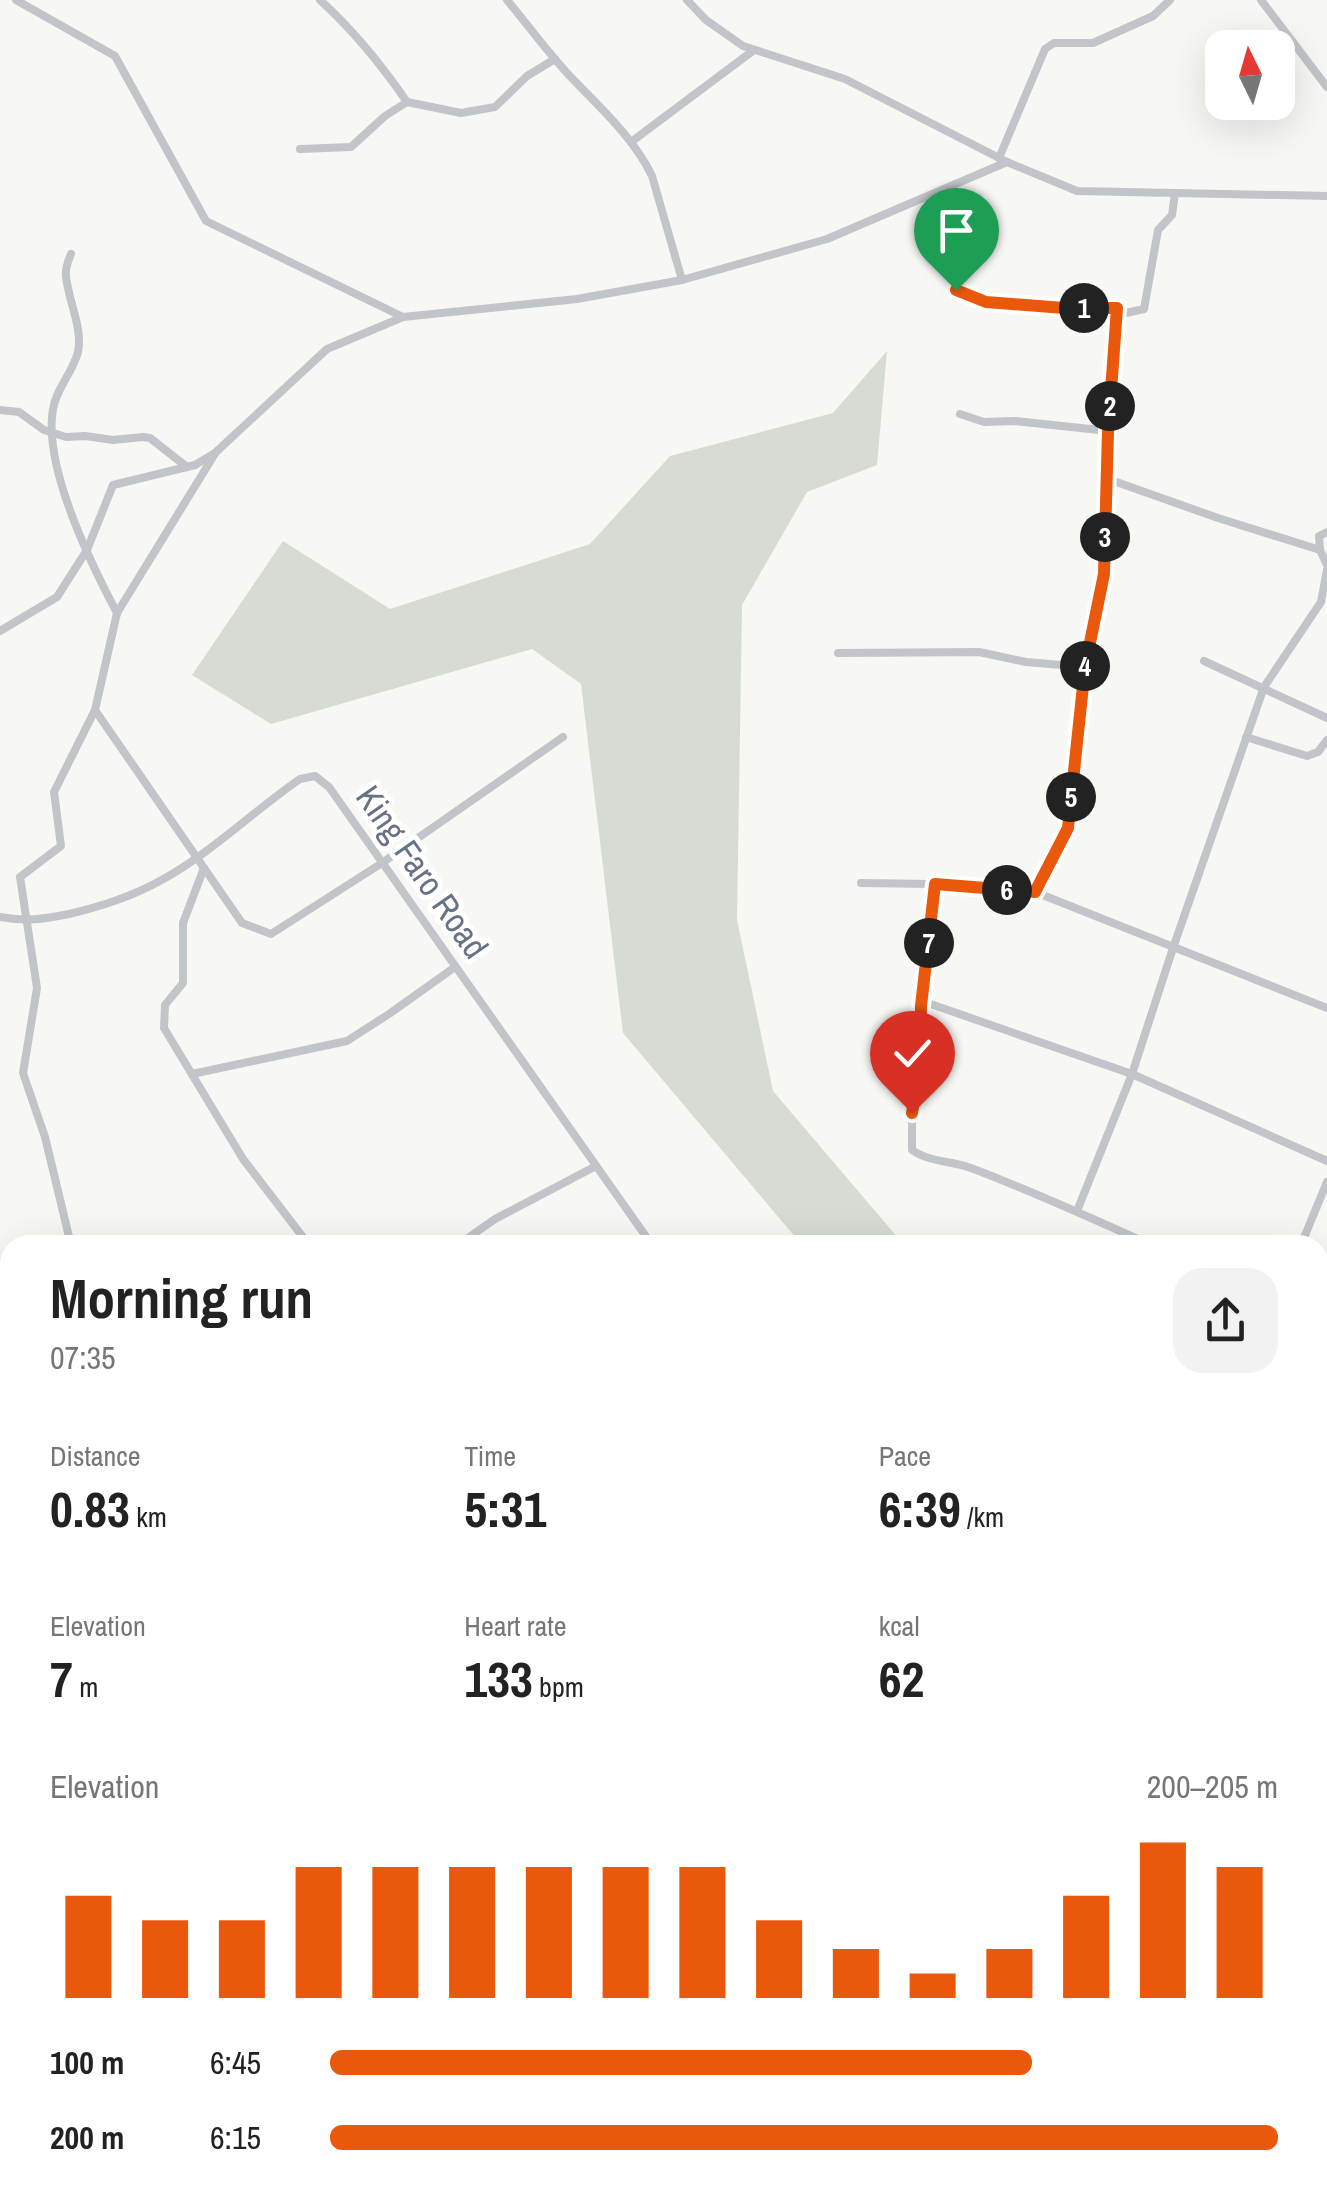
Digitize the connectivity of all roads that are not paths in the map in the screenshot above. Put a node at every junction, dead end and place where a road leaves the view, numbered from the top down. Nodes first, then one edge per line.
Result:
1 (16, 0) edge
2 (320, 0) edge
3 (507, 0) edge
4 (688, 0) edge
5 (1170, 0) edge
6 (1261, 0) edge
7 (754, 50) junction
8 (555, 59) junction
9 (1327, 87) edge
10 (407, 102) junction
11 (632, 142) junction
12 (300, 148) dead end
13 (1003, 160) junction
14 (1175, 193) junction
15 (1327, 196) edge
16 (70, 254) dead end
17 (682, 280) junction
18 (956, 290) dead end
19 (1117, 315) junction
20 (403, 317) junction
21 (0, 410) edge
22 (960, 414) dead end
23 (1108, 432) junction
24 (52, 433) junction
25 (216, 452) junction
26 (187, 467) junction
27 (1108, 480) junction
28 (1327, 532) edge
29 (86, 550) junction
30 (1320, 550) junction
31 (1327, 567) edge
32 (117, 612) junction
33 (0, 631) edge
34 (838, 653) dead end
35 (1204, 661) dead end
36 (1085, 667) junction
37 (1264, 687) junction
38 (95, 710) junction
39 (1327, 718) edge
40 (1246, 736) junction
41 (563, 737) dead end
42 (1327, 740) edge
43 (198, 857) junction
44 (382, 863) junction
45 (204, 868) junction
46 (861, 883) dead end
47 (935, 884) junction
48 (1035, 892) junction
49 (0, 916) edge
50 (27, 922) junction
51 (1173, 948) junction
52 (455, 967) junction
53 (922, 1000) junction
54 (1327, 1008) edge
55 (192, 1074) junction
56 (1132, 1074) junction
57 (1327, 1161) edge
58 (596, 1166) junction
59 (1327, 1182) edge
60 (1077, 1211) junction
61 (69, 1235) edge
62 (301, 1235) edge
63 (473, 1235) edge
64 (645, 1235) edge
65 (1129, 1235) edge
66 (1304, 1235) edge

1 - 20 street
2 - 10 street
3 - 8 street
4 - 7 street
5 - 13 street
6 - 9 street
7 - 11 street
7 - 13 street
8 - 10 street
8 - 11 street
10 - 12 street
11 - 17 street
13 - 14 street
13 - 17 street
14 - 15 street
14 - 19 street
16 - 24 street
17 - 20 street
18 - 19 street
19 - 23 street
20 - 25 street
21 - 24 street
22 - 23 street
23 - 27 street
24 - 26 street
24 - 29 street
25 - 26 street
25 - 32 street
26 - 29 street
27 - 30 street
27 - 36 street
28 - 30 street
29 - 32 street
29 - 33 street
30 - 31 street
31 - 37 street
32 - 38 street
34 - 36 street
35 - 37 street
36 - 48 street
37 - 39 street
37 - 40 street
38 - 43 street
38 - 50 street
40 - 42 street
40 - 51 street
41 - 44 street
43 - 44 street, King Faro Road
43 - 45 street
43 - 50 street, King Faro Road
44 - 45 street
44 - 52 street, King Faro Road
45 - 55 street
46 - 47 street
47 - 48 street
47 - 53 street
48 - 51 street
49 - 50 street, King Faro Road
50 - 61 street
51 - 54 street
51 - 56 street
52 - 55 street
52 - 58 street, King Faro Road
53 - 56 street
53 - 60 street
55 - 62 street
56 - 57 street
56 - 60 street
58 - 63 street
58 - 64 street, King Faro Road
59 - 66 street
60 - 65 street

